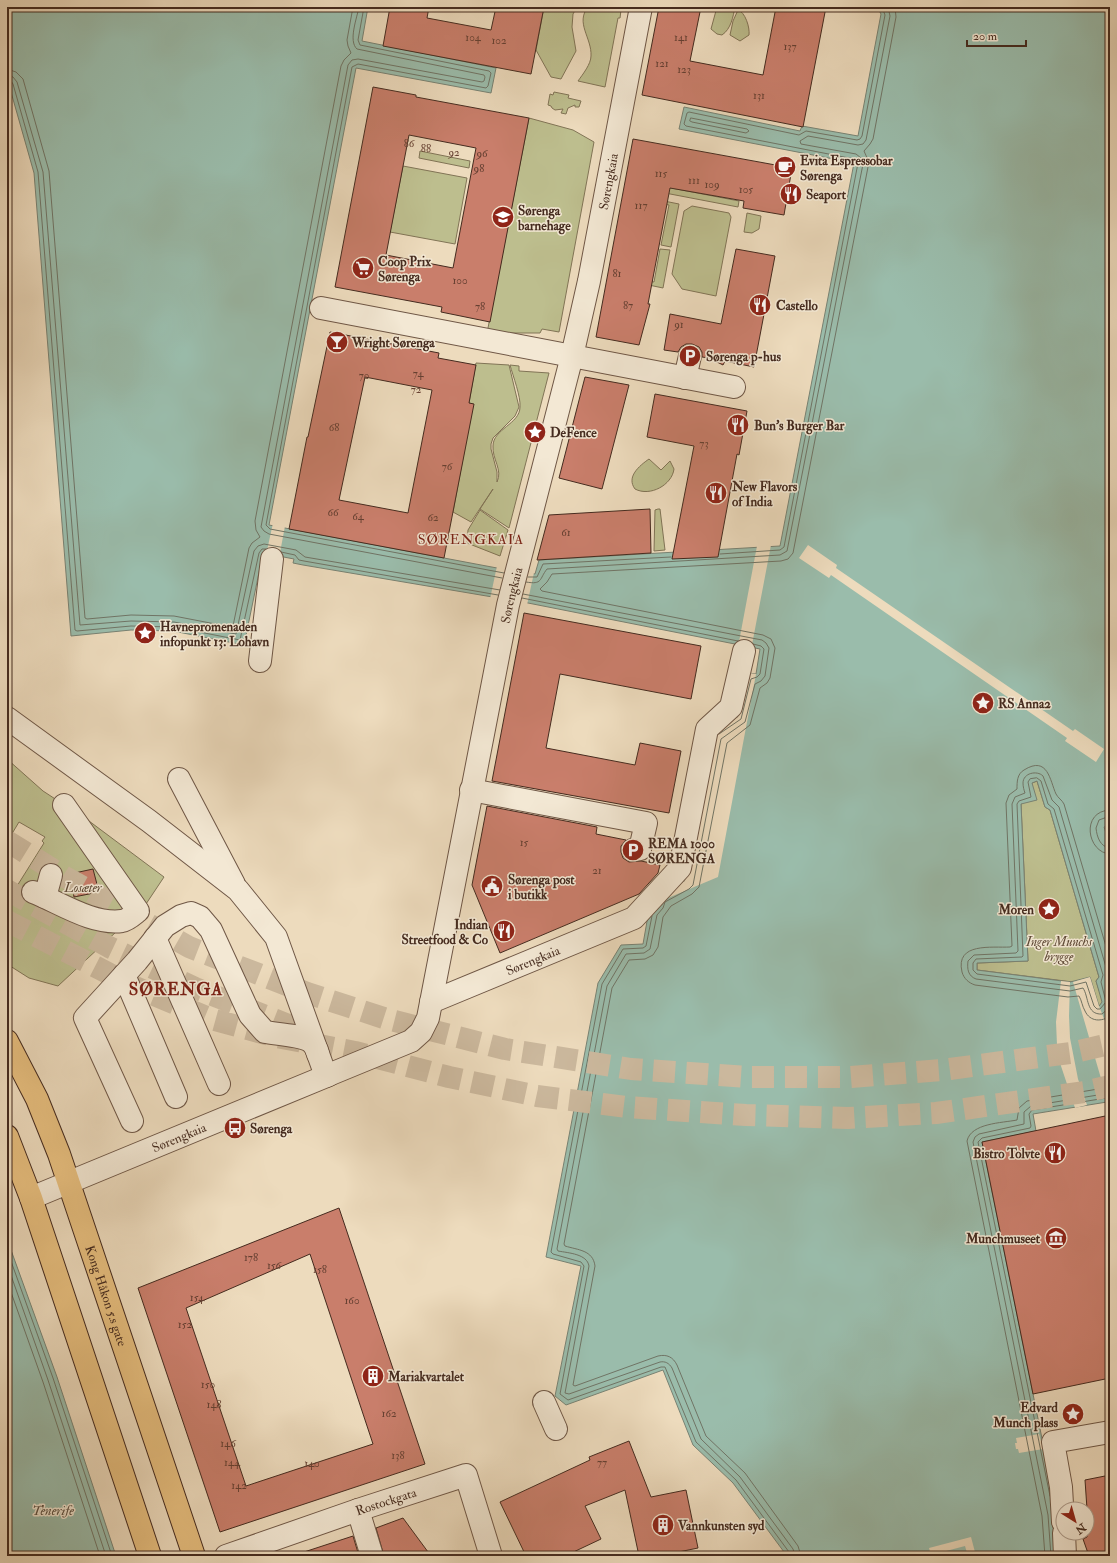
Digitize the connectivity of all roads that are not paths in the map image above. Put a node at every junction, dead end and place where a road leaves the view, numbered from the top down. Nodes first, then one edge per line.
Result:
1 (641, 7) edge
2 (321, 308) dead end
3 (572, 356) junction
4 (690, 356) dead end
5 (685, 378) junction
6 (734, 387) dead end
7 (272, 559) dead end
8 (744, 651) dead end
9 (260, 661) dead end
10 (7, 718) edge
11 (178, 778) dead end
12 (471, 790) junction
13 (64, 805) dead end
14 (633, 850) dead end
15 (51, 875) dead end
16 (238, 890) junction
17 (155, 938) junction
18 (124, 975) junction
19 (431, 1002) junction
20 (7, 1042) edge
21 (316, 1047) junction
22 (328, 1075) junction
23 (219, 1084) dead end
24 (176, 1097) dead end
25 (132, 1121) dead end
26 (8, 1141) edge
27 (69, 1183) junction
28 (31, 1198) junction
29 (544, 1402) dead end
30 (556, 1429) dead end
31 (1110, 1432) edge
32 (1062, 1501) edge
33 (358, 1510) junction
34 (1064, 1541) edge
35 (150, 1556) edge
36 (194, 1556) edge
37 (226, 1556) edge
38 (372, 1556) edge
39 (491, 1556) edge
40 (1065, 1556) edge

1 - 3 street, Sørengkaia
2 - 3 street
3 - 5 street
3 - 12 street, Sørengkaia
4 - 5 street
5 - 6 street
7 - 9 street
8 - 19 street, Sørengkaia
10 - 16 street
11 - 16 street
12 - 14 street
12 - 19 street, Sørengkaia
13 - 15 street
16 - 21 street
17 - 18 street
17 - 21 street
17 - 23 street
18 - 24 street
18 - 25 street
19 - 22 street, Sørengkaia
20 - 27 highway, Kong Håkon 5.s gate
21 - 22 street
22 - 27 street, Sørengkaia
26 - 28 highway
27 - 28 street, Sørengkaia
27 - 36 highway, Kong Håkon 5.s gate
28 - 35 highway
29 - 30 street
31 - 32 street
33 - 37 street, Rostockgata
33 - 38 street
33 - 39 street, Rostockgata
34 - 40 street

